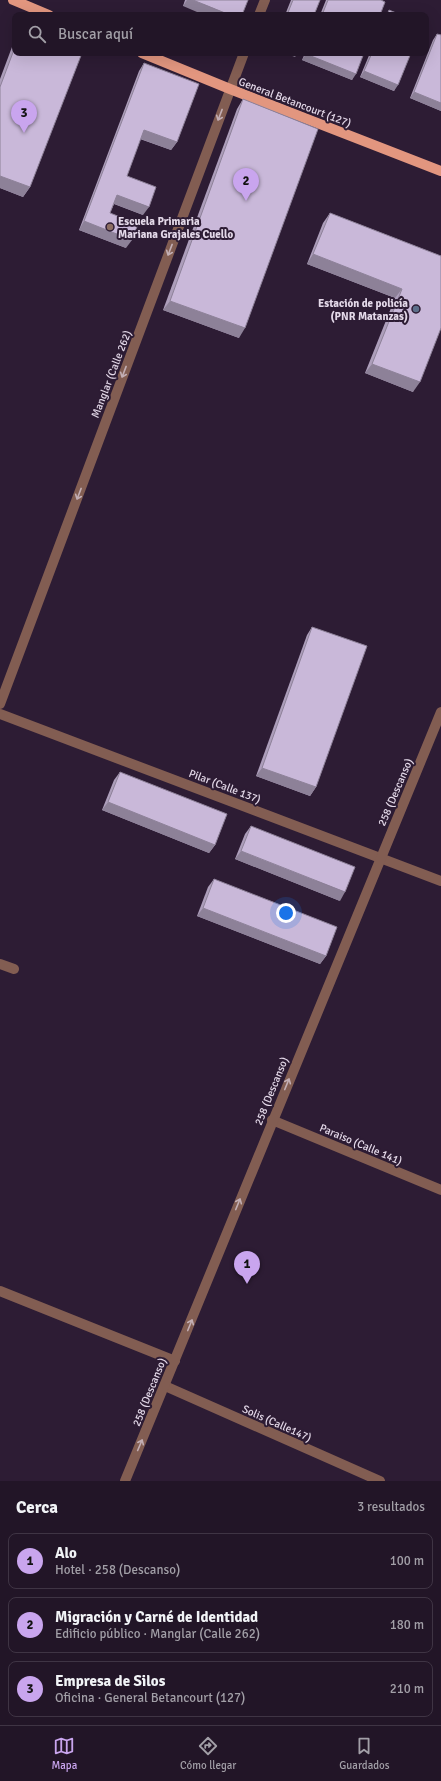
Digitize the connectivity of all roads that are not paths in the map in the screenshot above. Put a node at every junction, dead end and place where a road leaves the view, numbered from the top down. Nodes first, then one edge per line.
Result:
1 (13, 0) edge
2 (266, 0) edge
3 (42, 12) edge
4 (261, 12) edge
5 (149, 56) edge
6 (243, 56) edge
7 (230, 89) junction
8 (441, 171) edge
9 (0, 704) edge
10 (441, 712) edge
11 (0, 714) edge
12 (380, 858) junction
13 (441, 881) edge
14 (0, 964) edge
15 (14, 969) dead end
16 (272, 1120) junction
17 (441, 1190) edge
18 (0, 1291) edge
19 (175, 1361) junction
20 (165, 1386) junction
21 (125, 1481) edge
22 (380, 1481) edge

1 - 3 main road
2 - 4 street
5 - 7 main road, General Betancourt (127)
6 - 7 street, Manglar (Calle 262)
7 - 8 main road, General Betancourt (127)
7 -> 9 street, Manglar (Calle 262)
10 - 12 street, 258 (Descanso)
11 - 12 street, Pilar (Calle 137)
12 - 13 street, Pilar (Calle 137)
16 -> 12 street, 258 (Descanso)
14 - 15 street
16 - 17 street, Paraiso (Calle 141)
19 -> 16 street, 258 (Descanso)
18 - 19 street
19 - 20 street, 258 (Descanso)
21 -> 20 street, 258 (Descanso)
20 - 22 street, Solis (Calle147)

